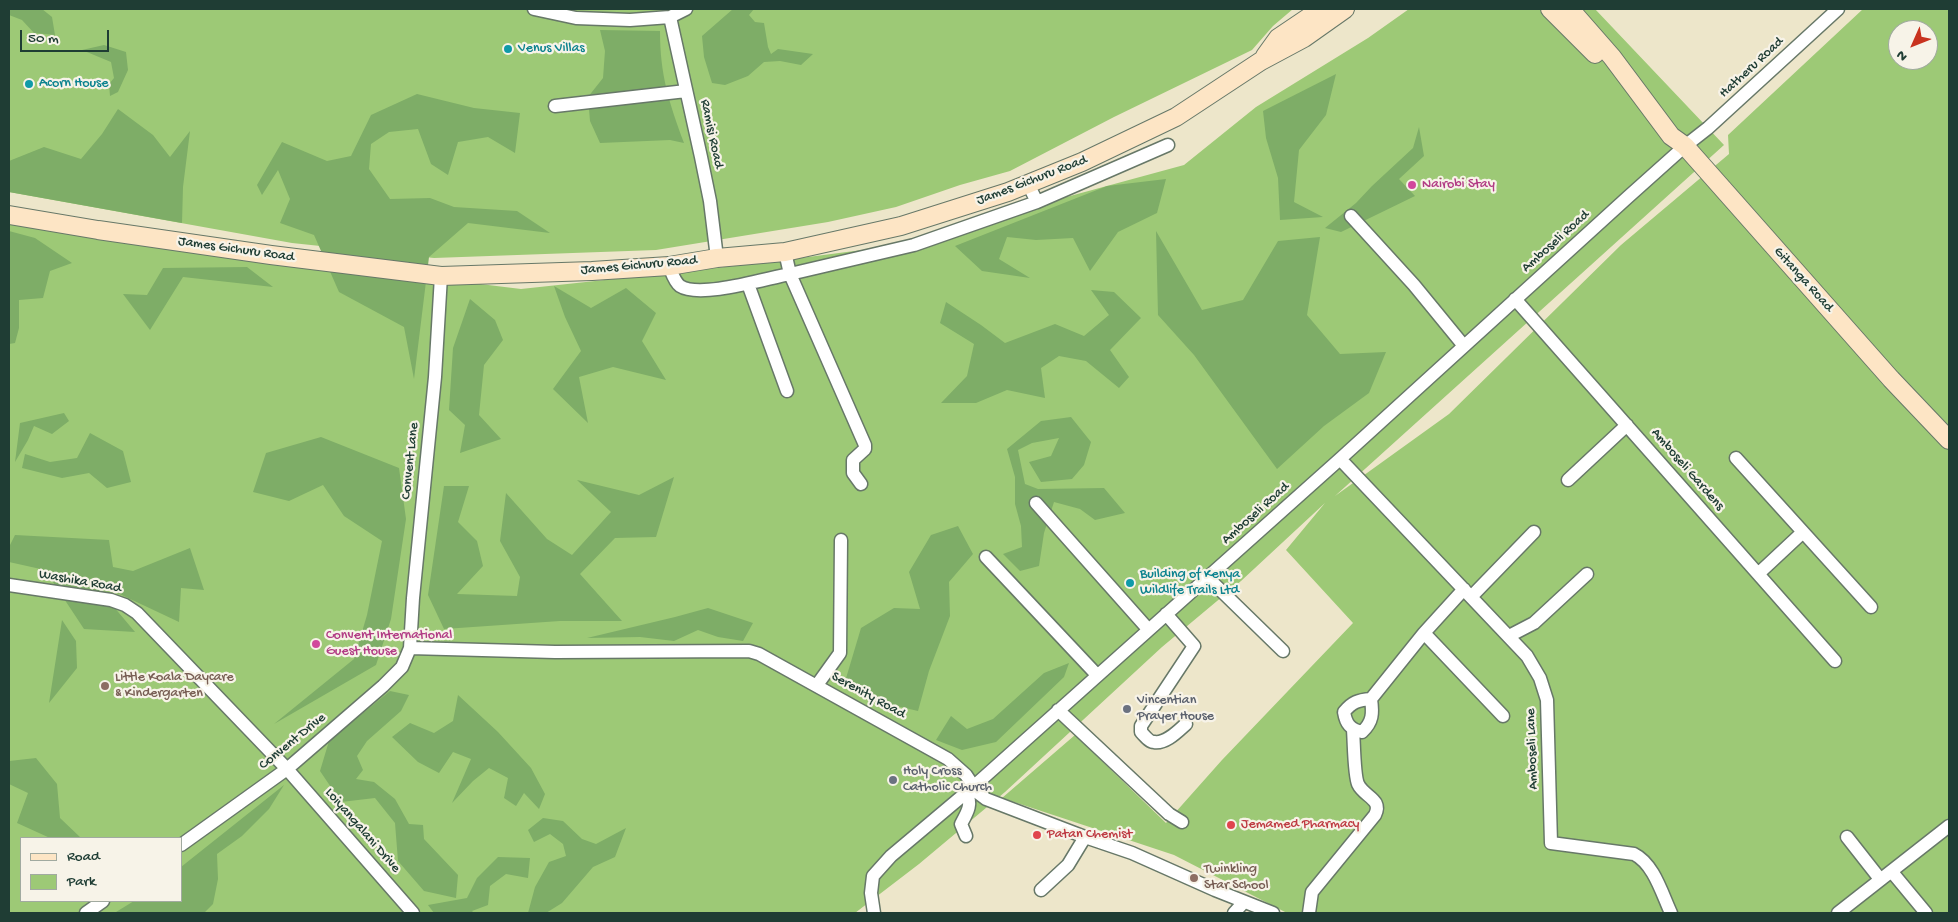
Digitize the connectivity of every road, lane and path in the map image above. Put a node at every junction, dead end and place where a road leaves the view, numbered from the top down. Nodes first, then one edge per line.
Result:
1 (534, 9) edge
2 (686, 9) edge
3 (1321, 9) edge
4 (1345, 9) edge
5 (1550, 9) edge
6 (1570, 9) edge
7 (1838, 9) edge
8 (670, 17) junction
9 (1261, 61) junction
10 (686, 92) junction
11 (555, 106) dead end
12 (1657, 119) junction
13 (1168, 144) dead end
14 (1684, 146) junction
15 (1028, 184) junction
16 (1036, 202) junction
17 (9, 215) edge
18 (936, 216) junction
19 (1351, 216) dead end
20 (941, 236) junction
21 (785, 252) junction
22 (717, 258) junction
23 (670, 266) junction
24 (790, 274) junction
25 (441, 276) junction
26 (748, 284) junction
27 (1515, 299) junction
28 (1464, 346) junction
29 (787, 391) dead end
30 (1627, 425) junction
31 (1949, 440) edge
32 (1736, 458) dead end
33 (1340, 459) junction
34 (1568, 480) dead end
35 (861, 484) dead end
36 (1036, 503) dead end
37 (1534, 532) dead end
38 (1804, 532) junction
39 (841, 540) dead end
40 (986, 557) dead end
41 (1587, 574) dead end
42 (1758, 574) junction
43 (1207, 577) junction
44 (9, 585) edge
45 (1467, 593) junction
46 (1871, 607) dead end
47 (1166, 614) junction
48 (1148, 630) junction
49 (1424, 633) junction
50 (1509, 636) junction
51 (410, 648) junction
52 (1283, 651) dead end
53 (1835, 661) dead end
54 (1096, 675) junction
55 (817, 685) junction
56 (1371, 699) junction
57 (1058, 710) junction
58 (1503, 716) dead end
59 (1186, 724) dead end
60 (1353, 730) junction
61 (287, 769) junction
62 (969, 790) junction
63 (1182, 822) dead end
64 (1949, 826) edge
65 (966, 836) dead end
66 (1847, 836) dead end
67 (1085, 837) junction
68 (182, 844) edge
69 (1892, 872) junction
70 (1880, 879) junction
71 (1041, 890) dead end
72 (102, 902) edge
73 (1244, 902) junction
74 (86, 913) edge
75 (413, 913) edge
76 (874, 913) edge
77 (1234, 913) edge
78 (1273, 913) edge
79 (1309, 913) edge
80 (1671, 913) edge
81 (1838, 913) edge
82 (1926, 913) edge

1 - 8 street
2 - 8 street
3 - 9 main road, James Gichuru Road
4 - 9 main road, James Gichuru Road
5 - 12 main road, Gitanga Road
6 - 12 main road, Gitanga Road
7 - 14 street, Hatheru Road
8 - 10 street, Ramisi Road
9 - 15 main road, James Gichuru Road
10 - 11 street
10 - 22 street, Ramisi Road
12 - 14 main road, Gitanga Road
13 - 16 street
14 - 27 street, Amboseli Road
14 - 31 main road, Gitanga Road
15 - 16 street
15 - 18 main road, James Gichuru Road
16 - 20 street
17 - 25 main road, James Gichuru Road
18 - 20 street
18 - 21 main road, James Gichuru Road
19 - 28 street
20 - 24 street
21 - 22 main road, James Gichuru Road
21 - 24 street
22 - 23 main road, James Gichuru Road
23 - 25 main road, James Gichuru Road
23 - 26 street
24 - 26 street
24 - 35 street
25 - 51 street, Convent Lane
26 - 29 street
27 - 28 street, Amboseli Road
27 - 30 street, Amboseli Gardens
28 - 33 street, Amboseli Road
30 - 34 street
30 - 42 street, Amboseli Gardens
32 - 38 street
33 - 43 street, Amboseli Road
33 - 45 street, Amboseli Lane
36 - 48 street
37 - 45 street
38 - 42 street
38 - 46 street
39 - 55 street
40 - 54 street
41 - 50 street
42 - 53 street, Amboseli Gardens
43 - 47 street, Amboseli Road
43 - 52 street
44 - 61 street, Washika Road
45 - 49 street
45 - 50 street, Amboseli Lane
47 - 48 street, Amboseli Road
47 - 59 street
48 - 54 street, Amboseli Road
49 - 56 street
49 - 58 street
50 - 80 street, Amboseli Lane
51 - 55 street, Serenity Road
51 - 61 street, Convent Drive
54 - 57 street, Amboseli Road
55 - 62 street, Serenity Road
56 - 60 street
56 - 60 street
57 - 62 street, Amboseli Road
57 - 63 street
60 - 79 street
61 - 68 street, Convent Drive
61 - 75 street, Loiyangalani Drive
62 - 65 street
62 - 67 street, Serenity Road
62 - 76 street, Amboseli Road
64 - 69 street
66 - 70 street
67 - 71 street
67 - 73 street, Serenity Road
69 - 70 street
69 - 82 street
70 - 81 street
72 - 74 street
73 - 77 street
73 - 78 street, Serenity Road

